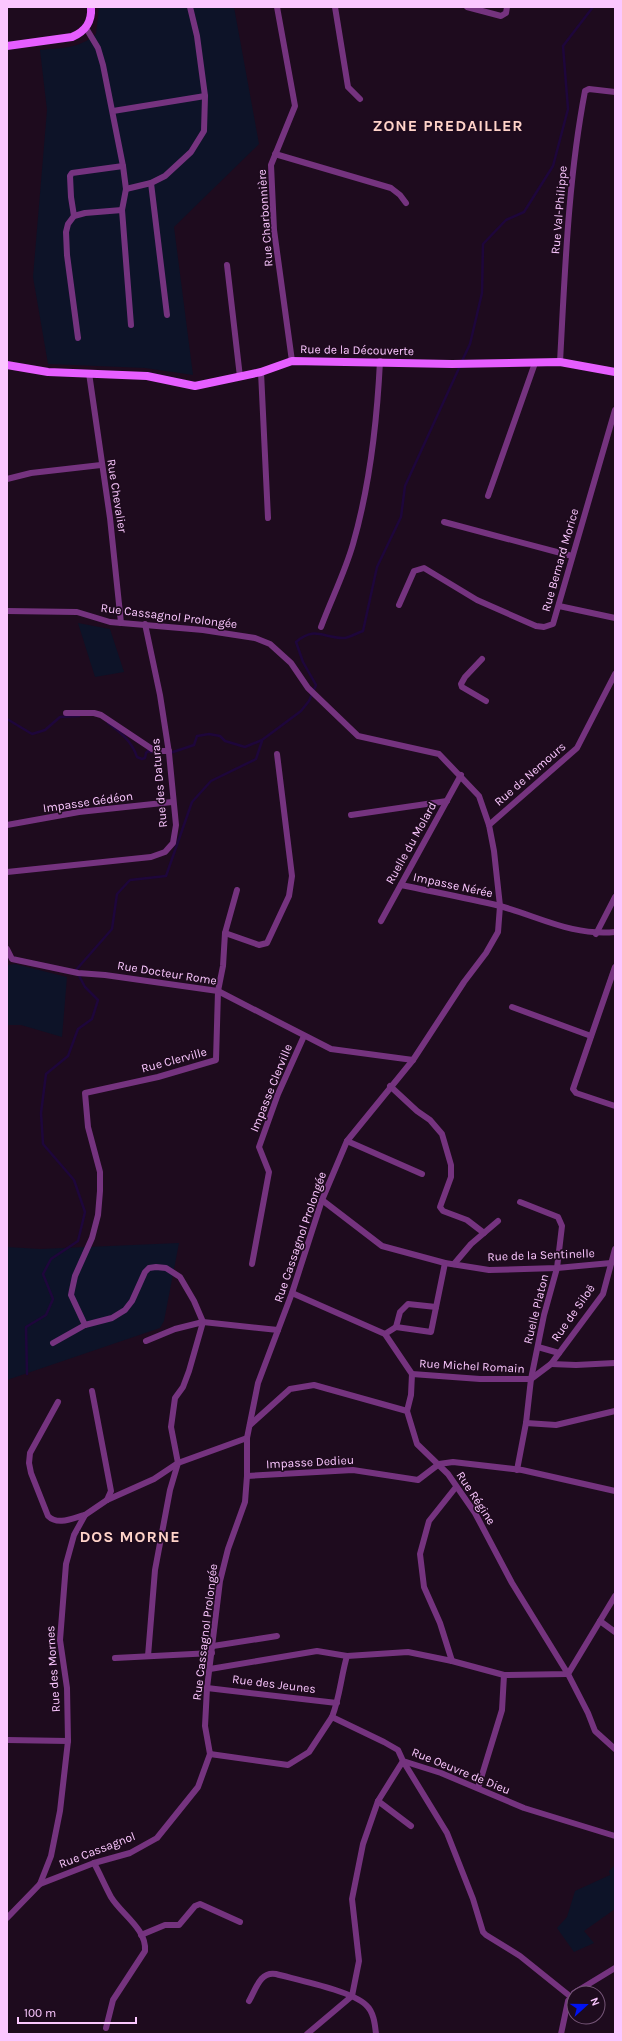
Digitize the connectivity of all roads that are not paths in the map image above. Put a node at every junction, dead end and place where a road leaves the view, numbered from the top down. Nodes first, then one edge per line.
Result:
1 (91, 7) edge
2 (190, 7) edge
3 (277, 7) edge
4 (335, 7) edge
5 (467, 7) edge
6 (507, 7) edge
7 (86, 28) junction
8 (7, 46) edge
9 (615, 92) edge
10 (205, 96) junction
11 (360, 99) dead end
12 (113, 111) junction
13 (275, 154) junction
14 (123, 166) junction
15 (151, 183) junction
16 (126, 189) junction
17 (406, 204) dead end
18 (122, 210) junction
19 (74, 216) junction
20 (227, 266) dead end
21 (168, 315) dead end
22 (131, 325) dead end
23 (78, 338) dead end
24 (292, 361) junction
25 (380, 361) junction
26 (560, 362) junction
27 (535, 363) junction
28 (7, 365) edge
29 (261, 372) junction
30 (615, 372) edge
31 (88, 373) junction
32 (240, 377) junction
33 (615, 410) edge
34 (101, 465) junction
35 (7, 479) edge
36 (488, 496) dead end
37 (268, 518) dead end
38 (444, 522) dead end
39 (572, 556) junction
40 (399, 605) dead end
41 (559, 606) junction
42 (7, 611) edge
43 (615, 618) edge
44 (121, 623) junction
45 (145, 624) junction
46 (320, 627) dead end
47 (482, 660) dead end
48 (615, 674) edge
49 (486, 701) dead end
50 (66, 713) dead end
51 (169, 751) junction
52 (277, 754) dead end
53 (461, 775) junction
54 (447, 801) junction
55 (172, 802) junction
56 (351, 815) dead end
57 (7, 825) edge
58 (489, 825) junction
59 (7, 872) edge
60 (401, 885) junction
61 (237, 890) dead end
62 (615, 897) edge
63 (500, 906) junction
64 (381, 921) dead end
65 (615, 932) edge
66 (225, 933) junction
67 (596, 934) junction
68 (7, 949) edge
69 (615, 967) edge
70 (218, 991) junction
71 (512, 1007) dead end
72 (304, 1036) junction
73 (591, 1036) junction
74 (413, 1060) junction
75 (390, 1086) junction
76 (615, 1106) edge
77 (347, 1141) junction
78 (422, 1174) dead end
79 (322, 1200) junction
80 (520, 1202) dead end
81 (498, 1221) dead end
82 (484, 1233) junction
83 (615, 1249) edge
84 (445, 1262) junction
85 (611, 1263) junction
86 (252, 1264) dead end
87 (454, 1264) junction
88 (557, 1268) junction
89 (292, 1293) junction
90 (436, 1308) junction
91 (203, 1322) junction
92 (85, 1325) junction
93 (396, 1327) junction
94 (278, 1330) junction
95 (385, 1334) junction
96 (146, 1341) dead end
97 (53, 1343) dead end
98 (538, 1347) junction
99 (559, 1353) junction
100 (615, 1363) edge
101 (551, 1364) junction
102 (412, 1374) junction
103 (531, 1379) junction
104 (92, 1390) dead end
105 (58, 1402) dead end
106 (615, 1411) edge
107 (407, 1412) junction
108 (526, 1423) junction
109 (250, 1425) junction
110 (247, 1438) junction
111 (178, 1463) junction
112 (439, 1464) junction
113 (517, 1470) junction
114 (247, 1476) junction
115 (456, 1487) junction
116 (615, 1491) edge
117 (107, 1500) junction
118 (85, 1515) junction
119 (615, 1596) edge
120 (600, 1621) junction
121 (615, 1632) edge
122 (278, 1636) dead end
123 (212, 1649) junction
124 (148, 1656) junction
125 (347, 1656) junction
126 (115, 1658) dead end
127 (452, 1661) junction
128 (210, 1669) junction
129 (568, 1674) junction
130 (504, 1675) junction
131 (207, 1688) junction
132 (337, 1703) junction
133 (332, 1717) junction
134 (7, 1740) edge
135 (68, 1741) junction
136 (615, 1749) edge
137 (210, 1754) junction
138 (403, 1761) junction
139 (478, 1788) junction
140 (378, 1801) junction
141 (411, 1826) dead end
142 (615, 1836) edge
143 (94, 1863) junction
144 (40, 1884) junction
145 (7, 1918) edge
146 (240, 1922) dead end
147 (142, 1935) junction
148 (615, 1968) edge
149 (609, 1973) junction
150 (615, 1978) edge
151 (586, 1985) edge
152 (566, 1989) edge
153 (352, 1996) junction
154 (249, 2002) dead end
155 (566, 2009) edge
156 (106, 2028) dead end
157 (307, 2034) edge
158 (376, 2034) edge
159 (560, 2034) edge

1 - 7 street
2 - 10 street
3 - 13 street, Rue Charbonnière
4 - 11 street
5 - 6 street
7 - 8 street
7 - 12 street
9 - 26 street, Rue Val-Philippe
10 - 12 street
10 - 15 street
12 - 14 street
13 - 17 street
13 - 24 street, Rue Charbonnière
14 - 16 street
14 - 19 street
15 - 16 street
15 - 21 street
16 - 18 street
18 - 19 street
18 - 22 street
19 - 23 street
20 - 32 street
24 - 25 street, Rue de la Découverte
24 - 29 street, Rue de la Découverte
25 - 27 street, Rue de la Découverte
25 - 46 street
26 - 27 street, Rue de la Découverte
26 - 30 street, Rue de la Découverte
27 - 36 street
28 - 31 street, Rue de la Découverte
29 - 32 street, Rue de la Découverte
29 - 37 street
31 - 32 street, Rue de la Découverte
31 - 34 street, Rue Chevalier
33 - 39 street, Rue Bernard Morice
34 - 35 street
34 - 44 street, Rue Chevalier
38 - 39 street
39 - 41 street, Rue Bernard Morice
40 - 41 street, Rue Bernard Morice
41 - 43 street
42 - 44 street, Rue Cassagnol Prolongée
44 - 45 street, Rue Cassagnol Prolongée
45 - 51 street, Rue des Daturas
45 - 53 street, Rue Cassagnol Prolongée
47 - 49 street
48 - 58 street, Rue de Nemours
50 - 51 street
51 - 55 street, Rue des Daturas
52 - 66 street
53 - 54 street, Ruelle du Molard
53 - 58 street, Rue Cassagnol Prolongée
54 - 56 street
54 - 60 street, Ruelle du Molard
55 - 57 street, Impasse Gédéon
55 - 59 street, Rue des Daturas
58 - 63 street, Rue Cassagnol Prolongée
60 - 63 street, Impasse Nérée
60 - 64 street, Ruelle du Molard
61 - 66 street, Rue Clerville
62 - 67 street
63 - 67 street, Impasse Nérée
63 - 74 street, Rue Cassagnol Prolongée
65 - 67 street, Impasse Nérée
66 - 70 street, Rue Clerville
68 - 70 street, Rue Docteur Rome
69 - 73 street
70 - 72 street, Rue Docteur Rome
70 - 92 street, Rue Clerville
71 - 73 street
72 - 74 street, Rue Docteur Rome
72 - 86 street, Impasse Clerville
73 - 76 street
74 - 75 street, Rue Cassagnol Prolongée
75 - 77 street, Rue Cassagnol Prolongée
75 - 82 street
77 - 78 street
77 - 79 street, Rue Cassagnol Prolongée
79 - 84 street, Rue de la Sentinelle
79 - 89 street, Rue Cassagnol Prolongée
80 - 88 street, Ruelle Platon
81 - 82 street
82 - 87 street
83 - 85 street, Rue de Siloë
84 - 87 street, Rue de la Sentinelle
84 - 90 street
85 - 88 street, Rue de la Sentinelle
85 - 99 street, Rue de Siloë
87 - 88 street, Rue de la Sentinelle
88 - 98 street, Ruelle Platon
89 - 94 street, Rue Cassagnol Prolongée
89 - 95 street
90 - 93 street
90 - 93 street
91 - 92 street
91 - 94 street
91 - 96 street
91 - 111 street
92 - 97 street
93 - 95 street
94 - 109 street, Rue Cassagnol Prolongée
95 - 102 street, Rue Michel Romain
98 - 99 street
98 - 103 street, Ruelle Platon
99 - 101 street, Rue de Siloë
100 - 101 street
101 - 103 street, Rue de Siloë
102 - 103 street, Rue Michel Romain
102 - 107 street, Rue Michel Romain
103 - 108 street, Ruelle Platon
104 - 117 street
105 - 118 street
106 - 108 street
107 - 109 street
107 - 112 street, Rue Régine
108 - 113 street, Ruelle Platon
109 - 110 street, Rue Cassagnol Prolongée
110 - 111 street, Rue des Mornes
110 - 114 street, Rue Cassagnol Prolongée
111 - 117 street, Rue des Mornes
111 - 124 street
112 - 113 street
112 - 114 street, Impasse Dedieu
112 - 115 street, Rue Régine
113 - 116 street
114 - 123 street, Rue Cassagnol Prolongée
115 - 127 street
115 - 129 street, Rue Régine
117 - 118 street, Rue des Mornes
118 - 135 street, Rue des Mornes
119 - 120 street
120 - 121 street
120 - 129 street
122 - 123 street
123 - 124 street
123 - 128 street, Rue Cassagnol Prolongée
124 - 126 street
125 - 127 street
125 - 128 street
125 - 132 street
127 - 130 street
128 - 131 street, Rue Cassagnol Prolongée
129 - 130 street
129 - 136 street, Rue Régine
130 - 139 street
131 - 132 street, Rue des Jeunes
131 - 137 street, Rue Cassagnol Prolongée
132 - 133 street
133 - 137 street
133 - 138 street, Rue Oeuvre de Dieu
134 - 135 street
135 - 144 street, Rue des Mornes
137 - 143 street, Rue Cassagnol
138 - 139 street, Rue Oeuvre de Dieu
138 - 140 street
138 - 152 street
139 - 142 street, Rue Oeuvre de Dieu
140 - 141 street
140 - 153 street
143 - 144 street, Rue Cassagnol
143 - 147 street
144 - 145 street, Rue Cassagnol
146 - 147 street
147 - 156 street
148 - 149 street
149 - 150 street
149 - 151 street
153 - 154 street
153 - 157 street
153 - 158 street
155 - 159 street

